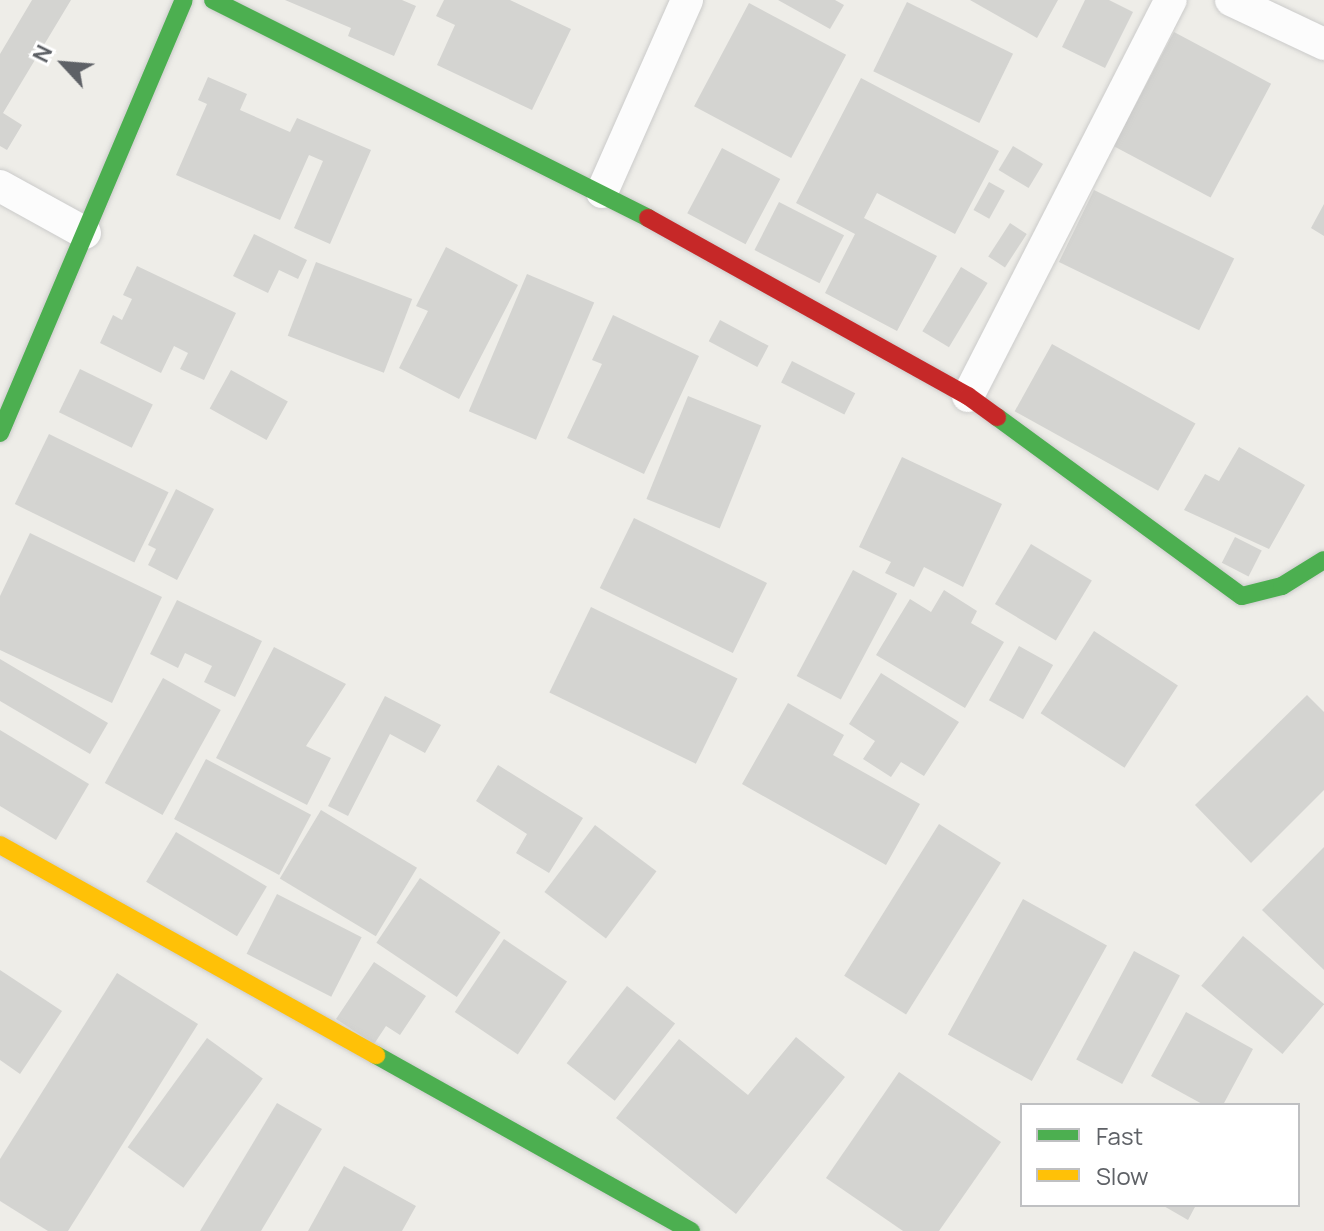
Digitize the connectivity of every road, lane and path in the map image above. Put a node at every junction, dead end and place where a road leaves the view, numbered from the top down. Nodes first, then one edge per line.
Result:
1 (184, 0) edge
2 (213, 0) edge
3 (687, 0) edge
4 (1171, 0) edge
5 (1231, 0) edge
6 (1324, 44) edge
7 (0, 186) edge
8 (602, 192) junction
9 (85, 233) junction
10 (968, 396) junction
11 (0, 433) edge
12 (1324, 560) edge
13 (0, 845) edge
14 (691, 1231) edge

1 - 9 street
2 - 8 street
3 - 8 street
4 - 10 street
5 - 6 street
7 - 9 street
8 - 10 street
9 - 11 street
10 - 12 street
13 - 14 street

